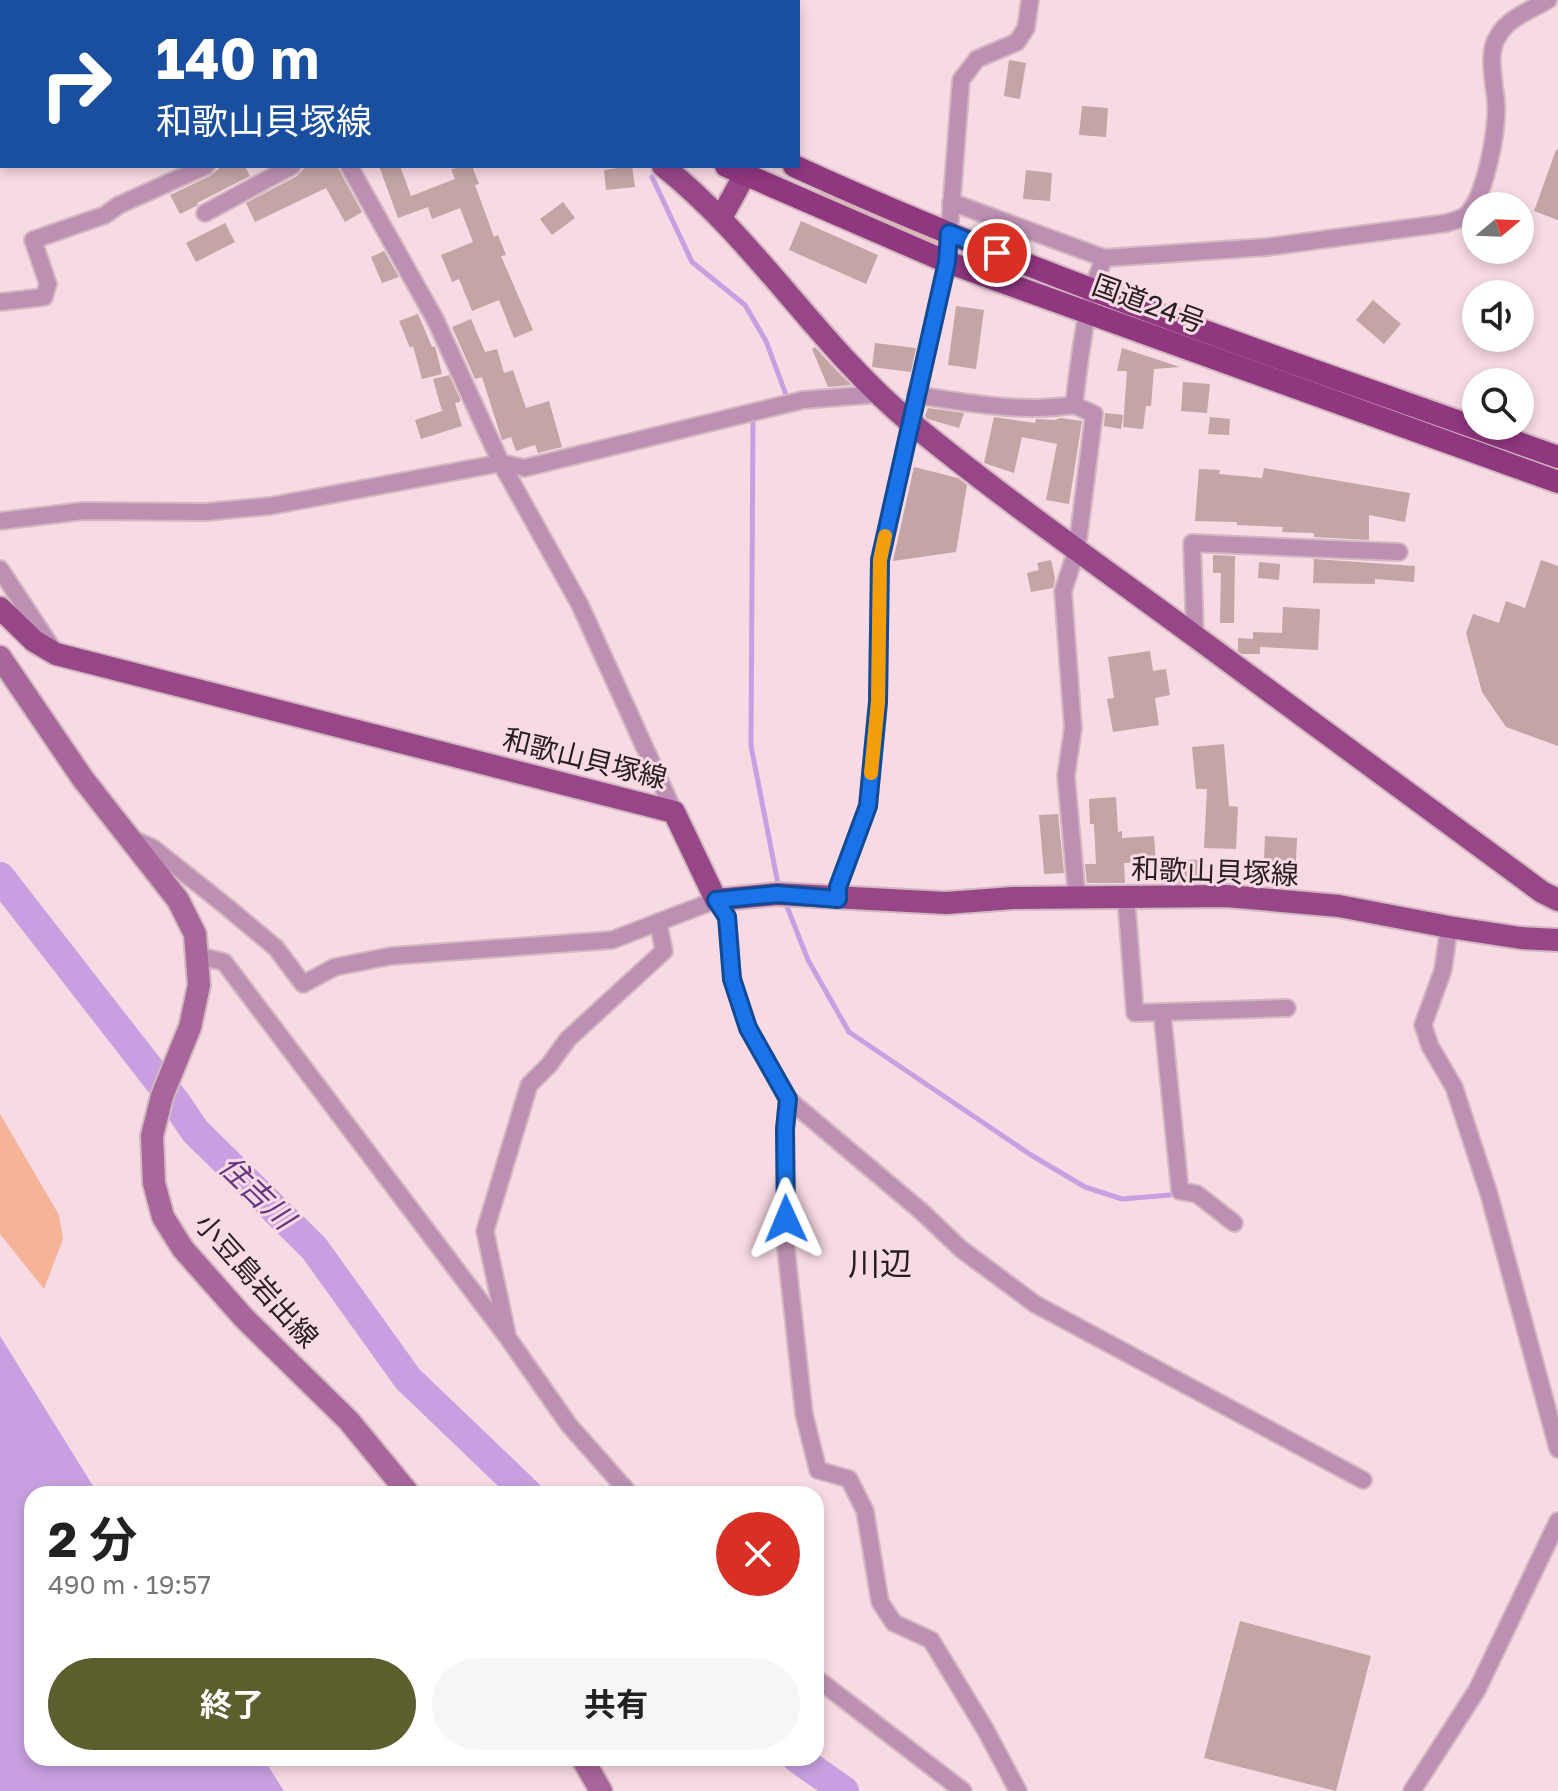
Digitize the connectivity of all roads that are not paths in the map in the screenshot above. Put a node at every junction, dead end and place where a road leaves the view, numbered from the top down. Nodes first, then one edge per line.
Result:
1 (1030, 0) edge
2 (1548, 0) edge
3 (202, 168) edge
4 (288, 168) edge
5 (350, 168) edge
6 (666, 168) edge
7 (799, 168) edge
8 (739, 169) edge
9 (951, 202) junction
10 (205, 213) dead end
11 (721, 218) junction
12 (949, 233) junction
13 (1104, 258) junction
14 (947, 262) junction
15 (0, 302) edge
16 (1091, 302) junction
17 (879, 394) junction
18 (916, 395) junction
19 (1074, 405) junction
20 (909, 422) junction
21 (1558, 457) edge
22 (501, 463) junction
23 (1558, 482) edge
24 (0, 521) edge
25 (1077, 549) junction
26 (1399, 552) dead end
27 (0, 569) edge
28 (0, 608) edge
29 (1195, 636) junction
30 (56, 654) junction
31 (0, 657) edge
32 (674, 812) junction
33 (128, 837) junction
34 (1126, 897) junction
35 (1077, 898) junction
36 (838, 899) junction
37 (716, 900) junction
38 (1558, 900) edge
39 (658, 922) junction
40 (1449, 927) junction
41 (1558, 940) edge
42 (199, 956) junction
43 (1287, 1008) dead end
44 (1162, 1012) junction
45 (788, 1099) junction
46 (1234, 1223) dead end
47 (508, 1338) junction
48 (1558, 1449) edge
49 (1363, 1480) dead end
50 (402, 1486) edge
51 (623, 1486) edge
52 (1558, 1521) edge
53 (824, 1684) edge
54 (587, 1766) edge
55 (601, 1791) edge
56 (963, 1791) edge
57 (1018, 1791) edge
58 (1412, 1791) edge

1 - 9 street
2 - 13 street
3 - 15 street
4 - 10 street
5 - 22 street
6 - 11 main road
7 - 12 highway, 国道24号
8 - 11 main road
8 - 14 highway, 国道24号
9 - 12 street
9 - 13 street
11 - 17 main road
12 - 14 street
12 - 16 highway, 国道24号
13 - 16 street
14 - 16 highway, 国道24号
14 - 18 street
16 - 19 street
16 - 21 highway, 国道24号
16 - 23 highway, 国道24号
17 - 20 main road
17 - 22 street
18 - 19 street
18 - 20 street
19 - 25 street
20 - 25 main road
20 - 36 street
22 - 24 street
22 - 32 street
25 - 29 main road
25 - 35 street
26 - 29 street
27 - 30 street
28 - 30 main road, 和歌山貝塚線
29 - 38 main road
30 - 32 main road, 和歌山貝塚線
31 - 33 main road, 小豆島岩出線
32 - 37 main road, 和歌山貝塚線
33 - 39 street
33 - 42 main road, 小豆島岩出線
34 - 35 main road, 和歌山貝塚線
34 - 40 main road, 和歌山貝塚線
34 - 44 street
35 - 36 main road, 和歌山貝塚線
36 - 37 main road, 和歌山貝塚線
37 - 39 street
37 - 45 street
39 - 47 street
40 - 41 main road, 和歌山貝塚線
40 - 48 street
42 - 47 street
42 - 50 main road, 小豆島岩出線
43 - 44 street
44 - 46 street
45 - 49 street
45 - 57 street
47 - 51 street
52 - 58 street
53 - 56 street
54 - 55 main road

